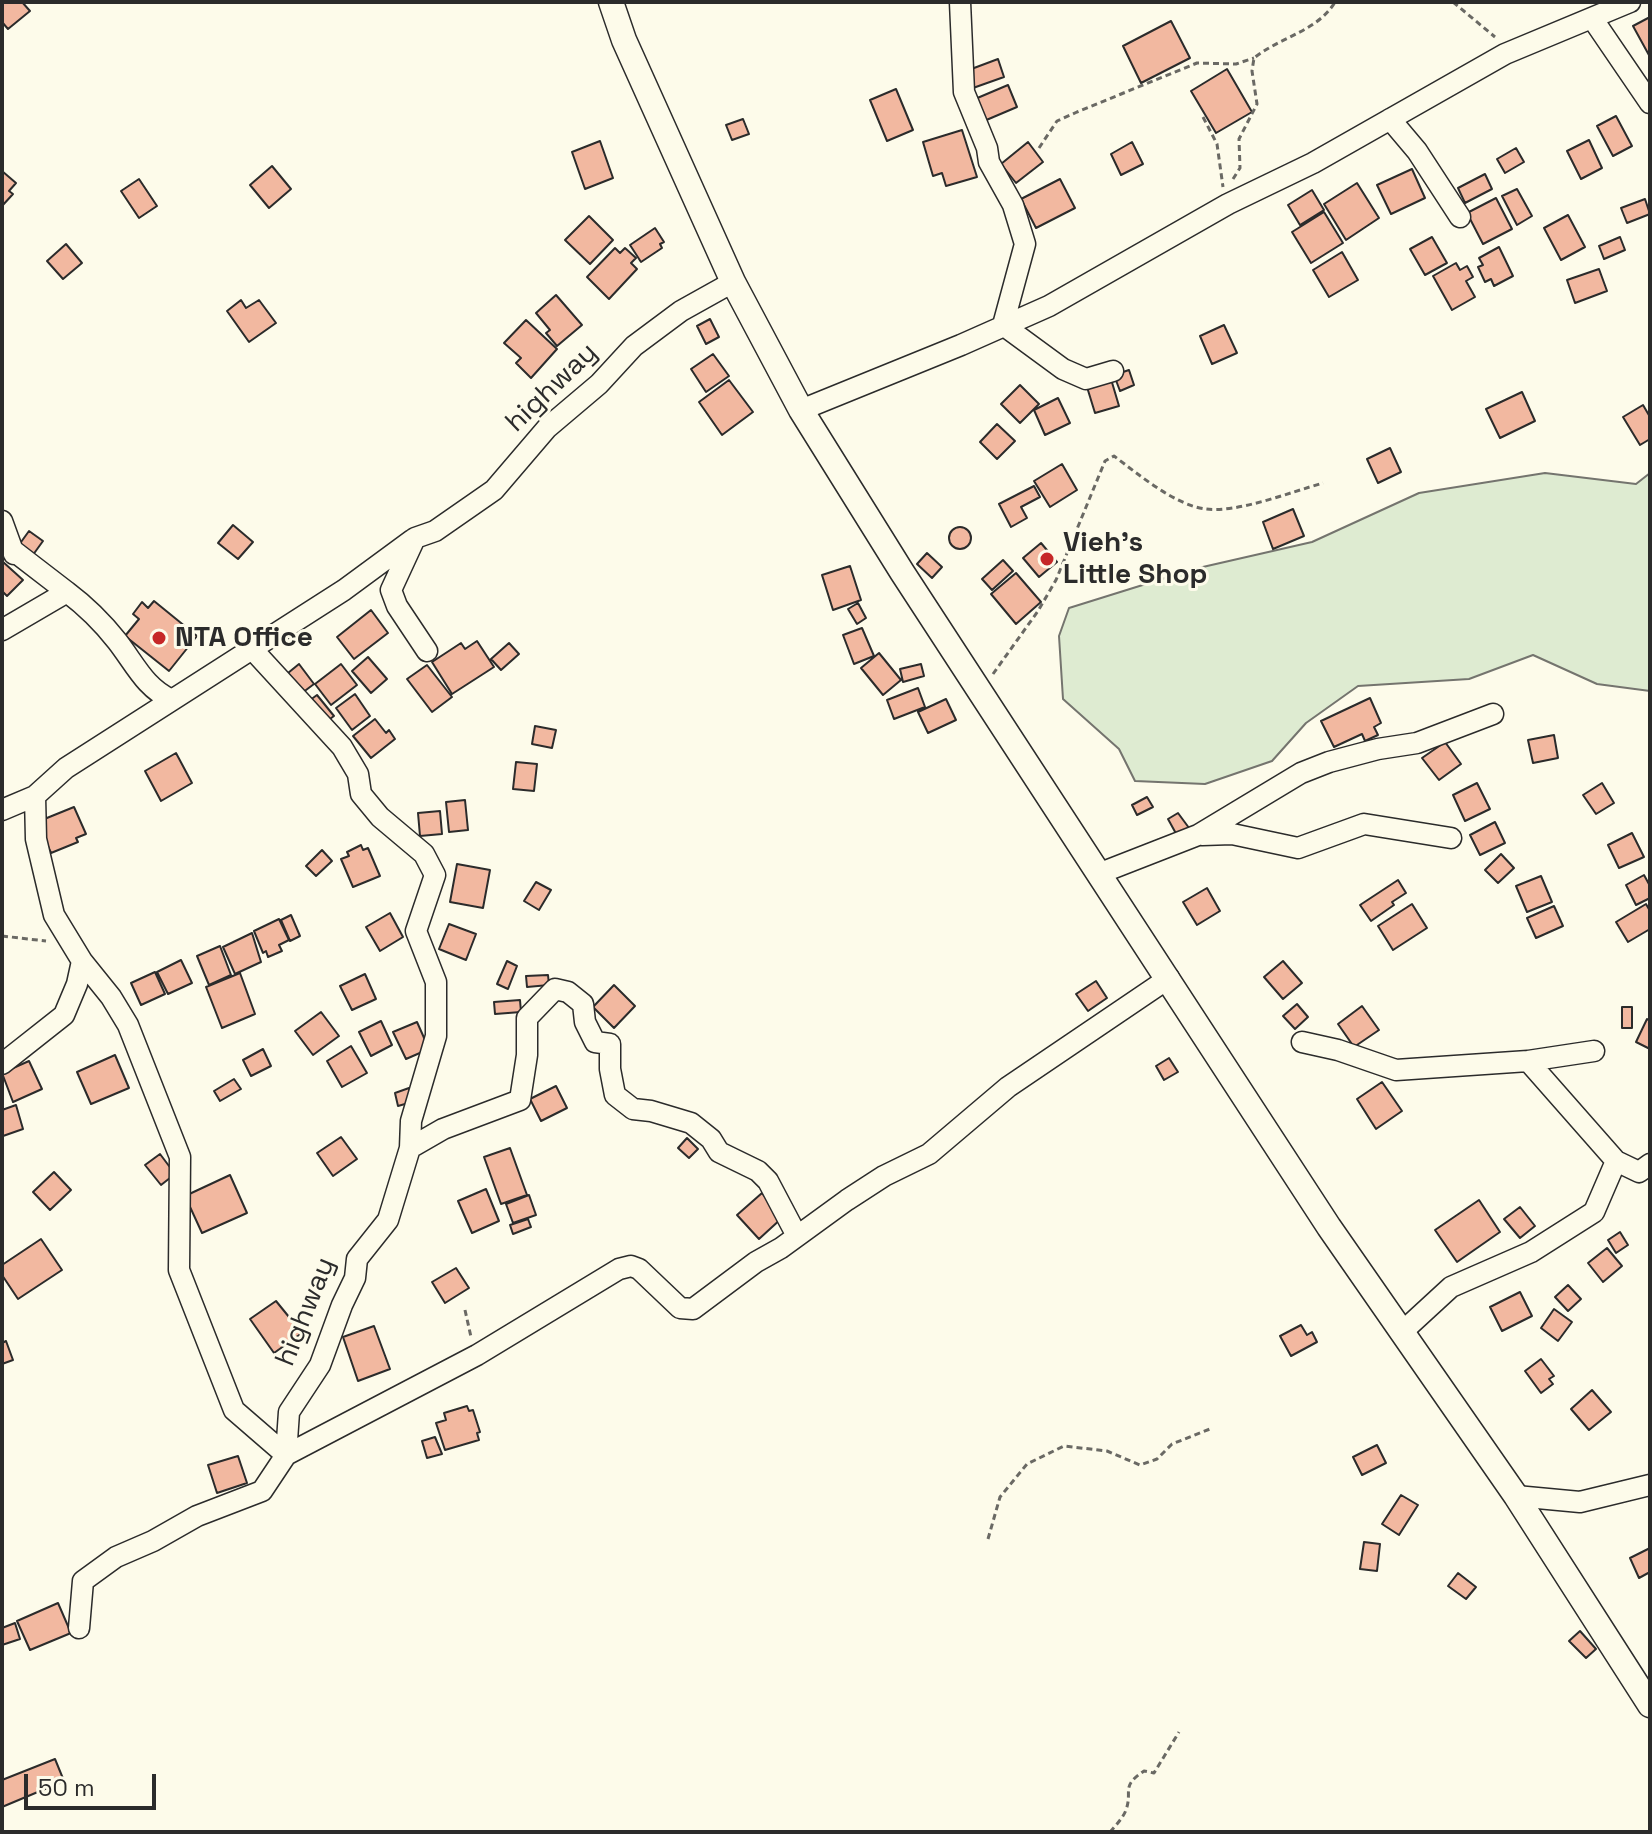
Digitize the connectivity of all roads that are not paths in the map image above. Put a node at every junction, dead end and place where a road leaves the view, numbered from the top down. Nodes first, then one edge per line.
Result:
1 (611, 2) edge
2 (960, 2) edge
3 (1618, 4) edge
4 (1592, 18) junction
5 (1650, 103) edge
6 (1390, 119) junction
7 (1460, 217) dead end
8 (733, 282) junction
9 (1003, 325) junction
10 (1113, 371) dead end
11 (801, 410) junction
12 (2, 521) edge
13 (415, 538) junction
14 (8, 548) edge
15 (67, 592) junction
16 (2, 630) edge
17 (253, 650) junction
18 (427, 651) dead end
19 (172, 700) junction
20 (1493, 714) dead end
21 (35, 796) junction
22 (2, 810) edge
23 (1198, 835) junction
24 (1451, 838) dead end
25 (1098, 874) junction
26 (77, 954) junction
27 (1169, 978) junction
28 (1302, 1042) dead end
29 (1594, 1051) dead end
30 (1528, 1061) junction
31 (2, 1064) edge
32 (410, 1148) junction
33 (1616, 1161) junction
34 (1650, 1164) edge
35 (797, 1236) junction
36 (1401, 1333) junction
37 (286, 1455) junction
38 (1650, 1485) edge
39 (1516, 1496) junction
40 (79, 1628) dead end
41 (1650, 1705) edge

1 - 8 main road
2 - 9 street
3 - 4 street
4 - 5 street
4 - 6 street
6 - 7 street
6 - 9 street
8 - 11 main road
8 - 13 street, highway
9 - 10 street
9 - 11 street
11 - 25 main road
12 - 14 street
13 - 17 street, highway
13 - 18 street
14 - 15 street
15 - 16 street
15 - 19 street
17 - 19 street, highway
17 - 32 street, highway
19 - 21 street, highway
20 - 23 street
21 - 22 street, highway
21 - 26 street
23 - 24 street
23 - 25 street
25 - 27 main road
26 - 31 street
26 - 37 street
27 - 35 street
27 - 36 main road
28 - 30 street
29 - 30 street
30 - 33 street
32 - 35 street
32 - 37 street, highway
33 - 34 street
33 - 36 street
35 - 37 street
36 - 39 main road
37 - 40 street, highway
38 - 39 street
39 - 41 main road

